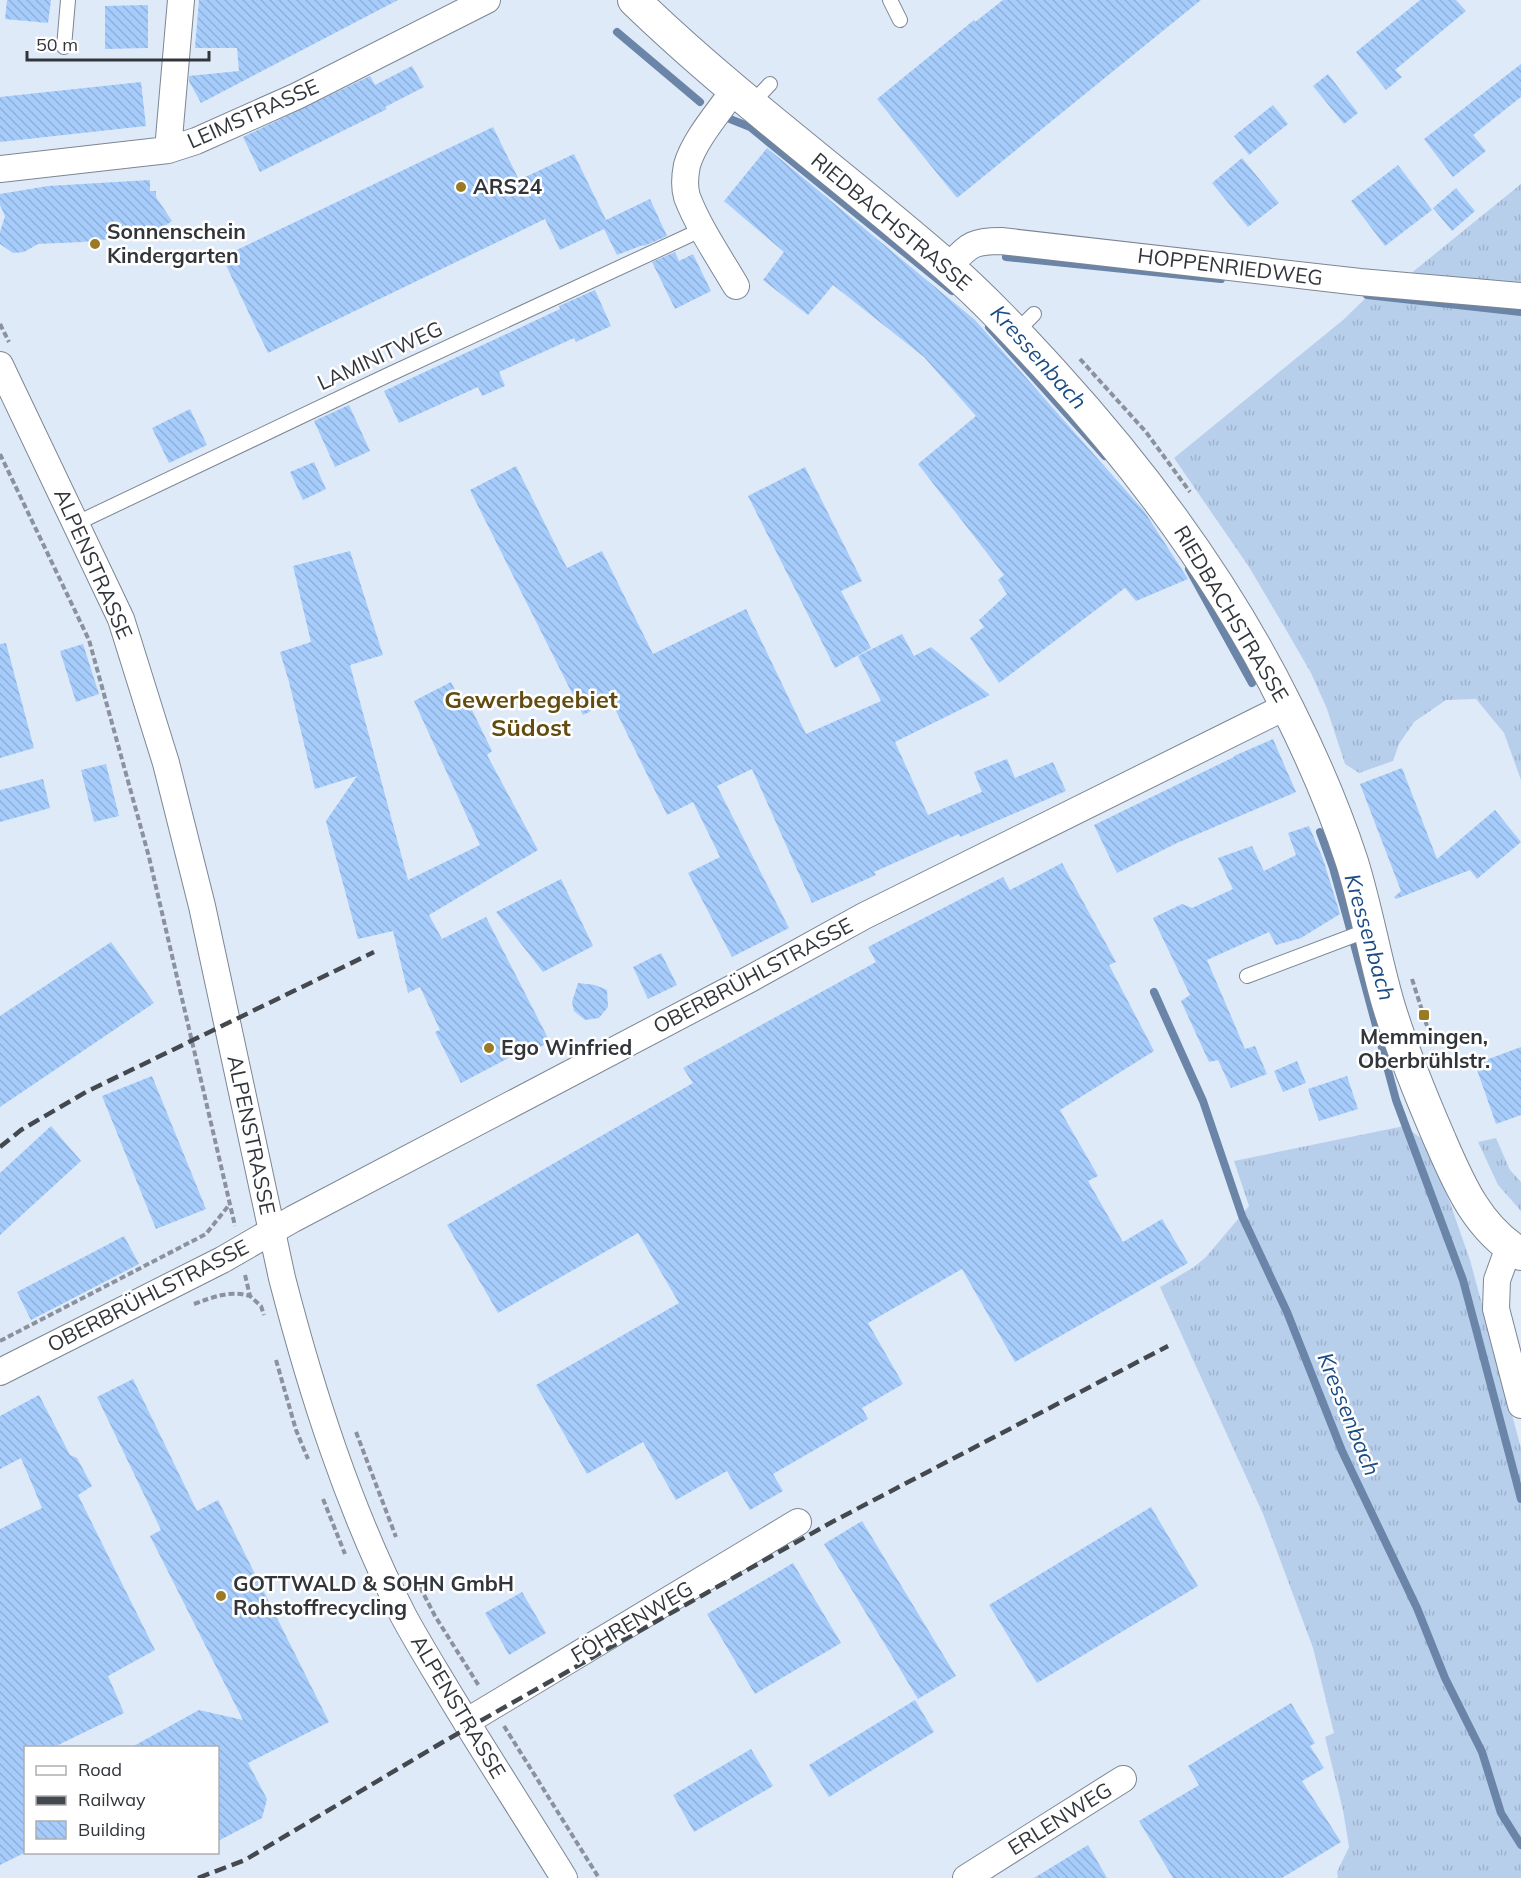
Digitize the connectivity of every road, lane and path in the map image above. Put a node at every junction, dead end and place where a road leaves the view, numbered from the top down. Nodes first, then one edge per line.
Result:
1 (68, 0) edge
2 (181, 0) edge
3 (487, 0) edge
4 (634, 0) edge
5 (891, 0) edge
6 (900, 20) dead end
7 (64, 47) dead end
8 (751, 93) junction
9 (168, 150) junction
10 (0, 169) edge
11 (703, 229) junction
12 (948, 267) junction
13 (735, 286) dead end
14 (1521, 296) edge
15 (0, 365) edge
16 (0, 454) edge
17 (77, 524) junction
18 (1287, 706) junction
19 (1366, 931) junction
20 (1247, 976) dead end
21 (272, 1230) junction
22 (1515, 1250) edge
23 (0, 1341) edge
24 (0, 1372) edge
25 (1521, 1405) edge
26 (353, 1424) dead end
27 (798, 1522) dead end
28 (397, 1538) dead end
29 (416, 1580) dead end
30 (491, 1706) junction
31 (466, 1722) junction
32 (1123, 1779) dead end
33 (564, 1878) edge
34 (598, 1878) edge
35 (966, 1878) edge

1 - 7 lane
2 - 9 street
3 - 9 street, LEIMSTRASSE
4 - 8 street, RIEDBACHSTRASSE
5 - 6 lane
8 - 11 street
8 - 12 street, RIEDBACHSTRASSE
9 - 10 street, LEIMSTRASSE
11 - 13 street
11 - 17 lane, LAMINITWEG
12 - 14 street, HOPPENRIEDWEG
12 - 18 street, RIEDBACHSTRASSE
15 - 17 street, ALPENSTRASSE
16 - 23 path, ALPENSTRASSE
17 - 21 street, ALPENSTRASSE
18 - 19 street, RIEDBACHSTRASSE
18 - 21 street, OBERBRÜHLSTRASSE
19 - 20 lane
19 - 22 street, RIEDBACHSTRASSE
21 - 24 street, OBERBRÜHLSTRASSE
21 - 31 street, ALPENSTRASSE
22 - 25 street, RIEDBACHSTRASSE
26 - 28 path
27 - 30 street, FÖHRENWEG
29 - 30 path, ALPENSTRASSE
30 - 31 street, FÖHRENWEG
30 - 34 path, ALPENSTRASSE
31 - 33 street, ALPENSTRASSE
32 - 35 street, ERLENWEG

